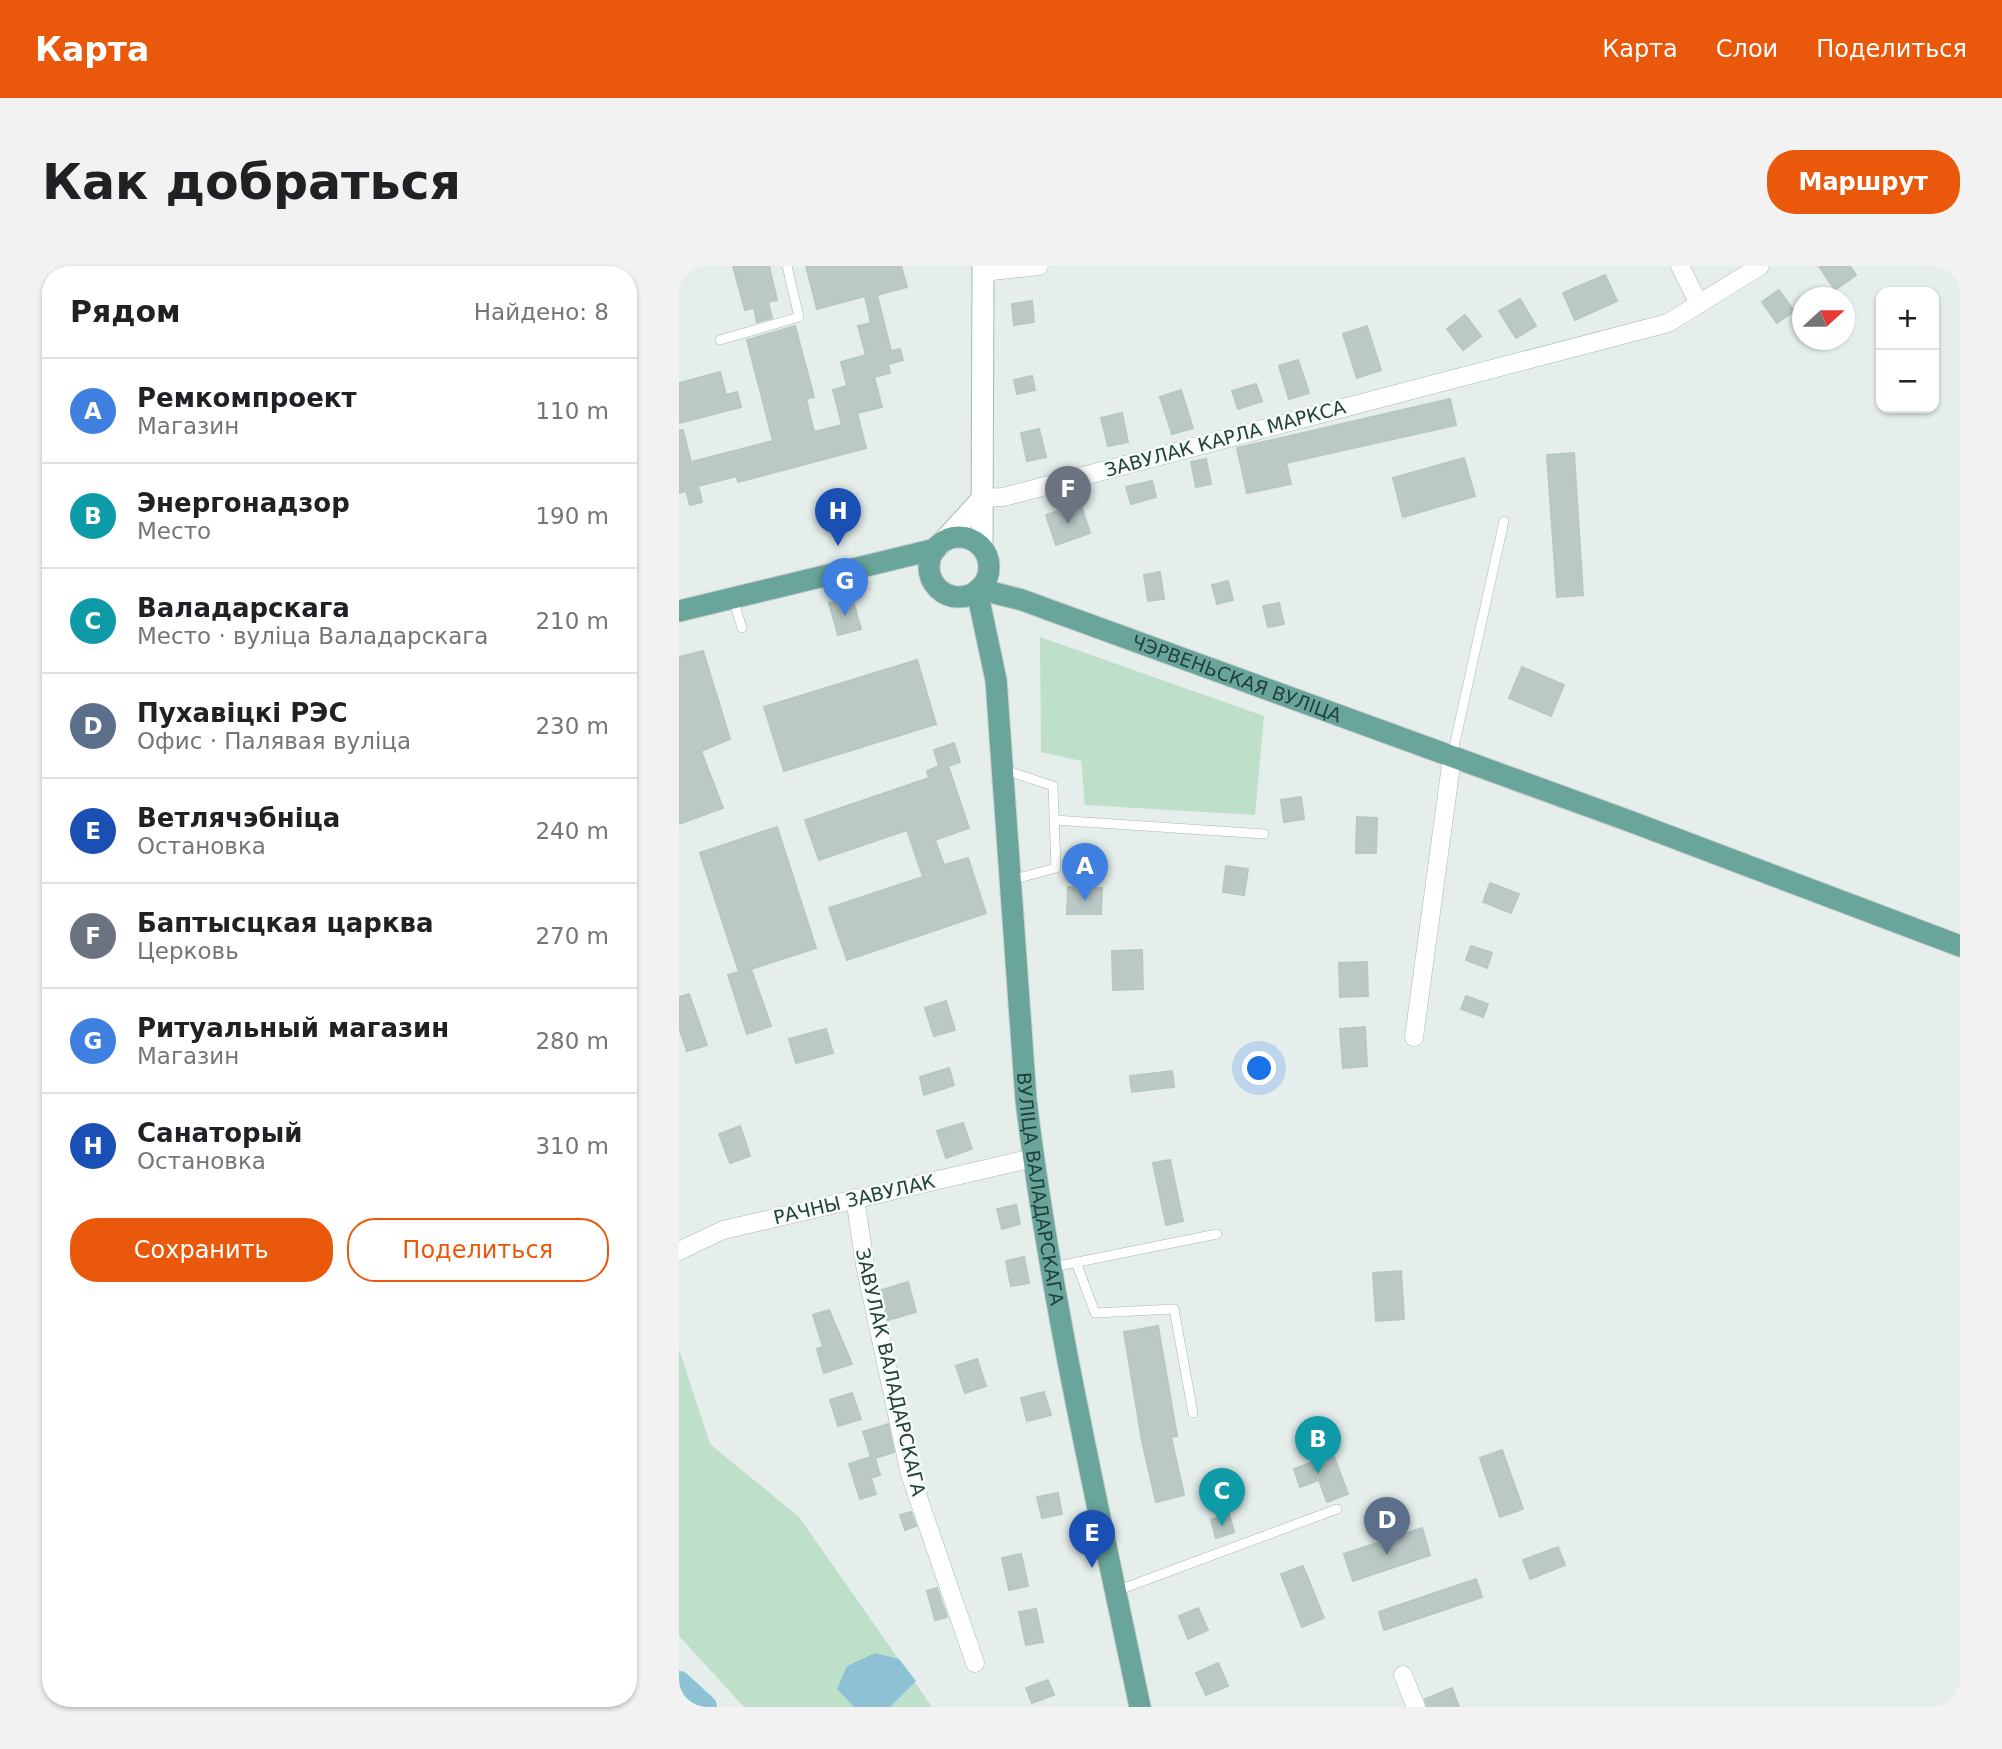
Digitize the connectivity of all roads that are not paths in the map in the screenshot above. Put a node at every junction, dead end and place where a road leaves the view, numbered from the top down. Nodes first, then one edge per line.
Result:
1 (787, 266) edge
2 (1039, 266) edge
3 (1680, 266) edge
4 (1760, 266) edge
5 (983, 269) edge
6 (1699, 304) junction
7 (720, 340) dead end
8 (983, 498) junction
9 (1504, 521) dead end
10 (938, 546) junction
11 (982, 547) junction
12 (874, 562) junction
13 (989, 569) junction
14 (933, 581) junction
15 (978, 590) junction
16 (954, 596) junction
17 (732, 597) junction
18 (1022, 600) junction
19 (679, 611) edge
20 (742, 628) dead end
21 (993, 664) junction
22 (1452, 758) junction
23 (1001, 769) junction
24 (1054, 820) junction
25 (1264, 834) dead end
26 (1010, 881) junction
27 (1960, 946) edge
28 (1414, 1037) dead end
29 (1033, 1157) junction
30 (855, 1198) junction
31 (1217, 1234) dead end
32 (679, 1251) edge
33 (1076, 1262) junction
34 (1053, 1267) junction
35 (1193, 1413) dead end
36 (1337, 1509) dead end
37 (1116, 1591) junction
38 (975, 1663) dead end
39 (1403, 1675) dead end
40 (1140, 1707) edge
41 (1416, 1707) edge

1 - 7 lane
2 - 5 street
3 - 6 street
4 - 6 street, ЗАВУЛАК КАРЛА МАРКСА
5 - 8 street
6 - 8 street, ЗАВУЛАК КАРЛА МАРКСА
8 - 10 street
8 - 11 street
9 - 22 lane
10 - 11 main road
10 - 12 main road
10 - 14 main road
11 - 13 main road
12 - 14 main road
12 - 17 main road
13 - 15 main road
13 - 18 main road, ЧЭРВЕНЬСКАЯ ВУЛІЦА
14 - 16 main road
15 - 16 main road
15 - 18 main road, ЧЭРВЕНЬСКАЯ ВУЛІЦА
15 - 21 main road, ВУЛІЦА ВАЛАДАРСКАГА
16 - 21 main road, ВУЛІЦА ВАЛАДАРСКАГА
17 - 19 main road
17 - 20 lane
18 - 22 main road, ЧЭРВЕНЬСКАЯ ВУЛІЦА
21 - 23 main road, ВУЛІЦА ВАЛАДАРСКАГА
22 - 27 main road, ЧЭРВЕНЬСКАЯ ВУЛІЦА
22 - 28 street
23 - 24 lane
23 - 26 main road, ВУЛІЦА ВАЛАДАРСКАГА
24 - 25 lane
24 - 26 lane
26 - 29 main road, ВУЛІЦА ВАЛАДАРСКАГА
29 - 30 street, РАЧНЫ ЗАВУЛАК
29 - 34 main road, ВУЛІЦА ВАЛАДАРСКАГА
30 - 32 street, РАЧНЫ ЗАВУЛАК
30 - 38 street, ЗАВУЛАК ВАЛАДАРСКАГА
31 - 33 lane
33 - 34 lane
33 - 35 lane
34 - 37 main road, ВУЛІЦА ВАЛАДАРСКАГА
36 - 37 lane
37 - 40 main road, ВУЛІЦА ВАЛАДАРСКАГА
39 - 41 street

